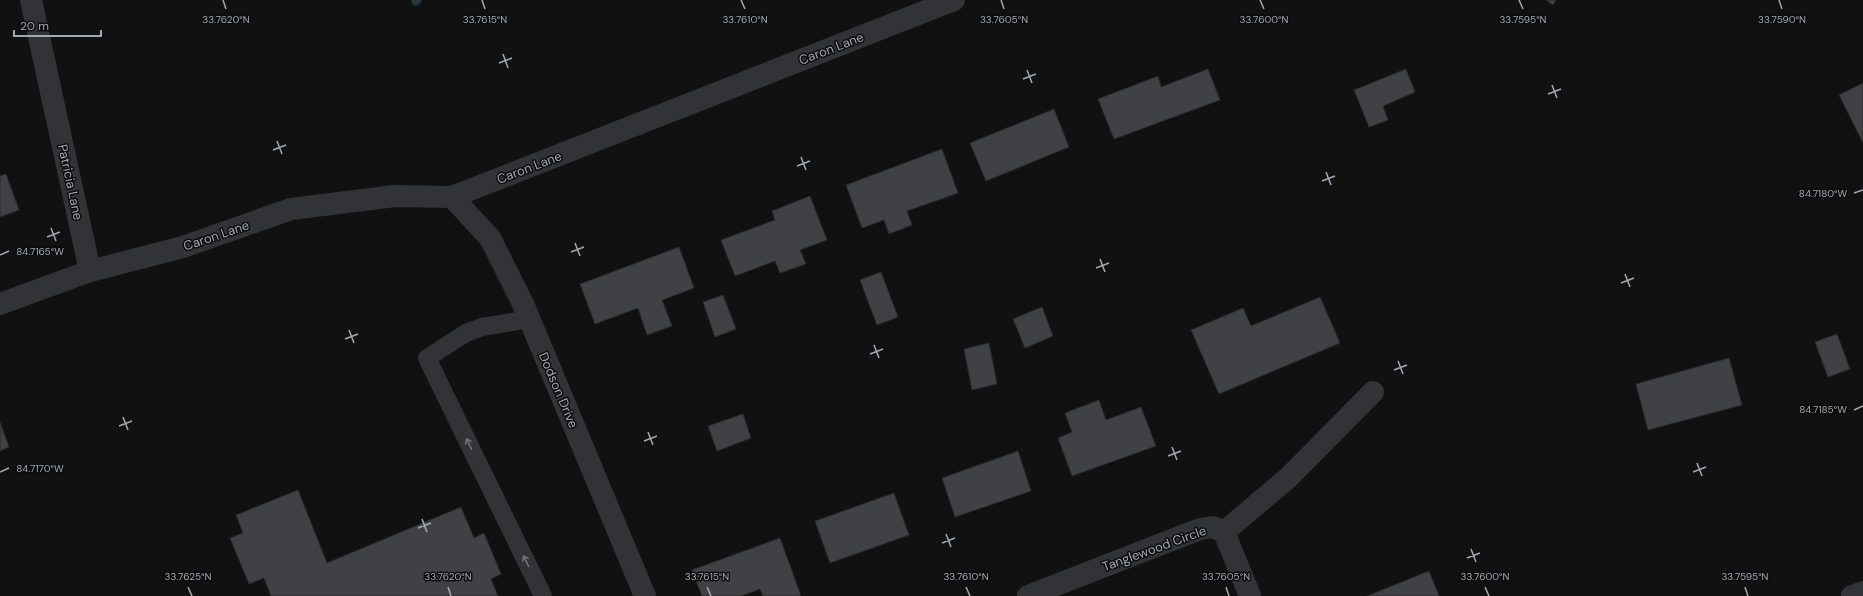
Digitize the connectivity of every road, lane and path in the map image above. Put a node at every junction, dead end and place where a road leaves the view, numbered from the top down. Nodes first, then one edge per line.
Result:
1 (31, 0) edge
2 (954, 0) edge
3 (452, 197) junction
4 (90, 271) junction
5 (0, 304) edge
6 (530, 319) junction
7 (1373, 392) dead end
8 (1224, 532) junction
9 (1863, 592) edge
10 (543, 596) edge
11 (645, 596) edge
12 (1028, 596) edge
13 (1250, 596) edge
14 (1852, 596) edge

1 - 4 street, Patricia Lane
2 - 3 street, Caron Lane
3 - 4 street, Caron Lane
3 - 6 street, Dodson Drive
4 - 5 street
10 -> 6 lane
6 - 11 street, Dodson Drive
7 - 8 street, Tanglewood Circle
8 - 12 street, Tanglewood Circle
8 - 13 street
9 - 14 street

